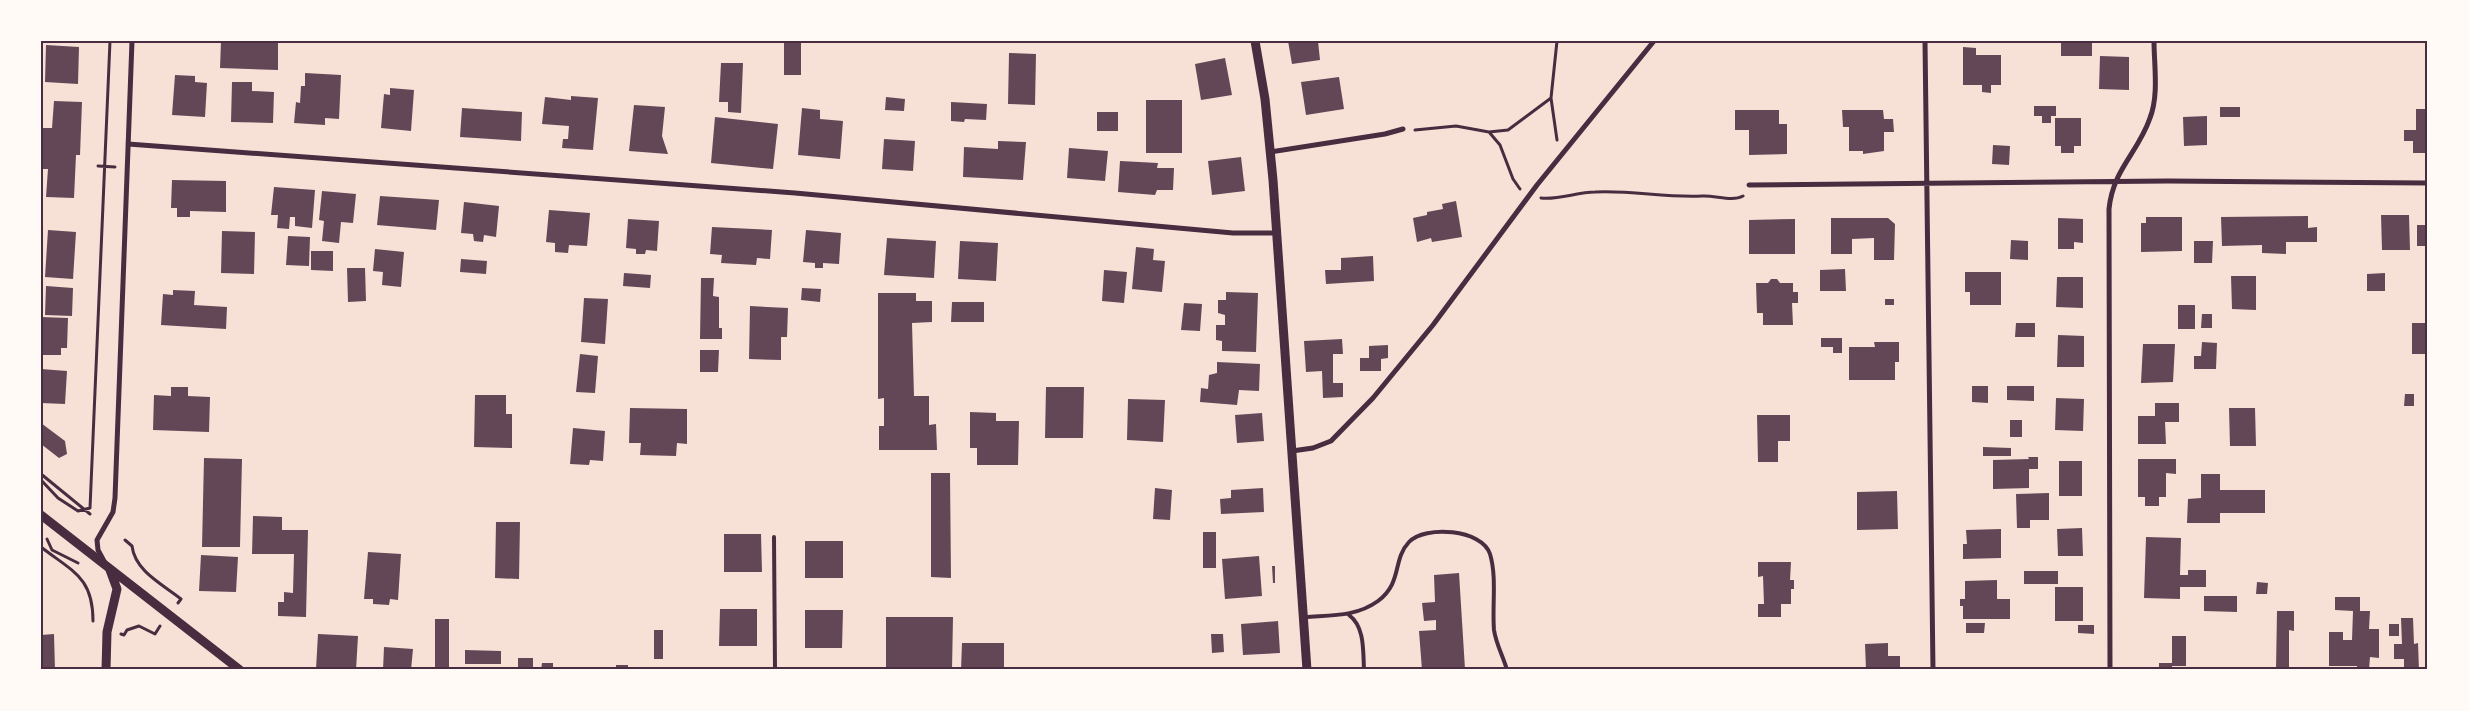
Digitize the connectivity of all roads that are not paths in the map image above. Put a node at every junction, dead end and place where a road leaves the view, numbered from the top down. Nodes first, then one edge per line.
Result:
1 (132, 41) edge
2 (1255, 41) edge
3 (1654, 41) edge
4 (1925, 41) edge
5 (2154, 41) edge
6 (1403, 129) road end
7 (128, 144) junction
8 (1270, 152) junction
9 (2114, 181) junction
10 (1928, 183) junction
11 (2428, 183) edge
12 (1749, 185) road end
13 (1276, 233) junction
14 (1292, 451) junction
15 (41, 515) edge
16 (774, 537) dead end
17 (108, 567) junction
18 (1348, 615) junction
19 (1304, 617) junction
20 (106, 670) edge
21 (240, 670) edge
22 (775, 670) edge
23 (1308, 670) edge
24 (1364, 670) edge
25 (1507, 670) edge
26 (1933, 670) edge
27 (2110, 670) edge

1 - 7 street
2 - 8 street
3 - 14 street
4 - 10 street
5 - 9 street
6 - 8 street
7 - 13 street
7 - 17 street
8 - 13 street
9 - 10 street
9 - 11 street
9 - 27 street
10 - 12 street
10 - 26 street
13 - 14 street
14 - 19 street
15 - 17 street
16 - 22 lane
17 - 20 street
17 - 21 street
18 - 19 lane
18 - 24 lane
18 - 25 lane
19 - 23 street

